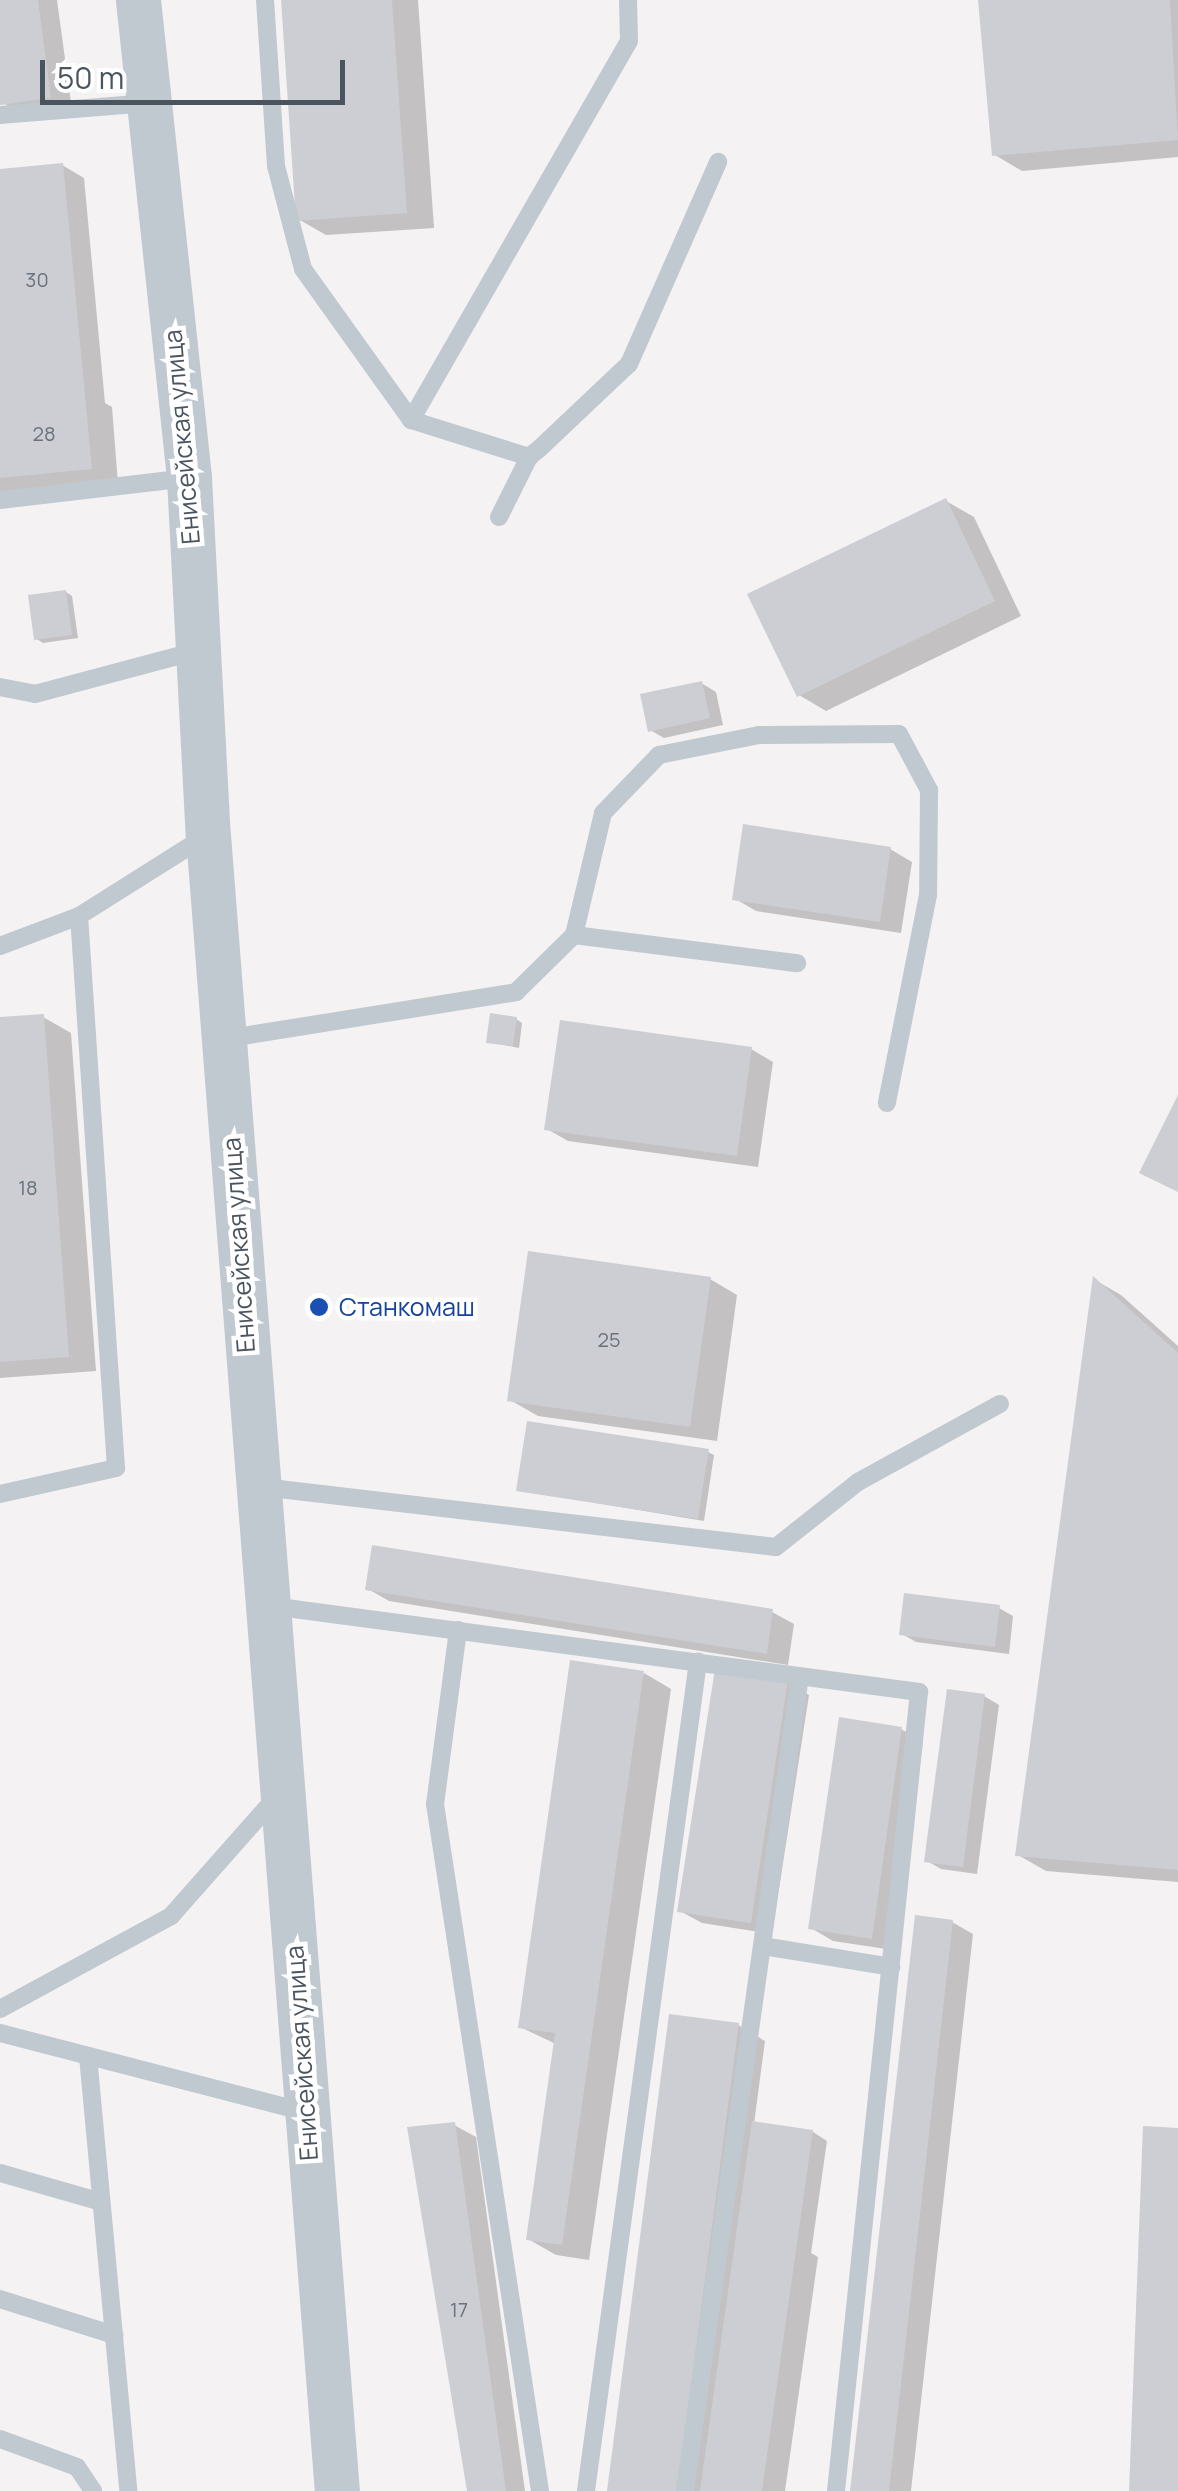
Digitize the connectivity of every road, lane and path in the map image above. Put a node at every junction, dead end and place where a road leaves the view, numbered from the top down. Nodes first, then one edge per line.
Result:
1 (138, 0) edge
2 (266, 0) edge
3 (628, 0) edge
4 (149, 103) junction
5 (0, 115) edge
6 (718, 162) dead end
7 (411, 420) junction
8 (529, 457) junction
9 (188, 478) junction
10 (0, 500) edge
11 (499, 518) dead end
12 (198, 651) junction
13 (0, 687) edge
14 (208, 835) junction
15 (79, 916) junction
16 (574, 936) junction
17 (0, 946) edge
18 (797, 963) dead end
19 (224, 1040) junction
20 (887, 1103) dead end
21 (1000, 1404) dead end
22 (256, 1486) junction
23 (0, 1494) edge
24 (266, 1605) junction
25 (458, 1630) junction
26 (698, 1662) junction
27 (800, 1676) junction
28 (281, 1792) junction
29 (762, 1946) junction
30 (890, 1967) junction
31 (0, 2009) edge
32 (0, 2034) edge
33 (88, 2056) junction
34 (306, 2112) junction
35 (0, 2173) edge
36 (101, 2202) junction
37 (0, 2299) edge
38 (114, 2335) junction
39 (0, 2439) edge
40 (93, 2491) edge
41 (128, 2491) edge
42 (337, 2491) edge
43 (540, 2491) edge
44 (586, 2491) edge
45 (685, 2491) edge
46 (836, 2491) edge

1 - 4 street, Енисейская улица
2 - 7 lane
3 - 7 lane
4 - 5 lane
4 - 9 street, Енисейская улица
6 - 8 lane
7 - 8 lane
8 - 11 lane
9 - 10 lane
9 - 12 street, Енисейская улица
12 - 13 lane
12 - 14 street, Енисейская улица
14 - 15 lane
14 - 19 street, Енисейская улица
15 - 17 lane
15 - 23 lane
16 - 18 lane
16 - 19 lane
16 - 20 lane
19 - 22 street, Енисейская улица
21 - 22 lane
22 - 24 street, Енисейская улица
24 - 25 lane
24 - 28 street, Енисейская улица
25 - 26 lane
25 - 43 lane
26 - 27 lane
26 - 44 lane
27 - 29 lane
27 - 30 lane
28 - 31 lane
28 - 34 street, Енисейская улица
29 - 30 lane
29 - 45 lane
30 - 46 lane
32 - 33 lane
33 - 34 lane
33 - 36 lane
34 - 42 street, Енисейская улица
35 - 36 lane
36 - 38 lane
37 - 38 lane
38 - 41 lane
39 - 40 lane

